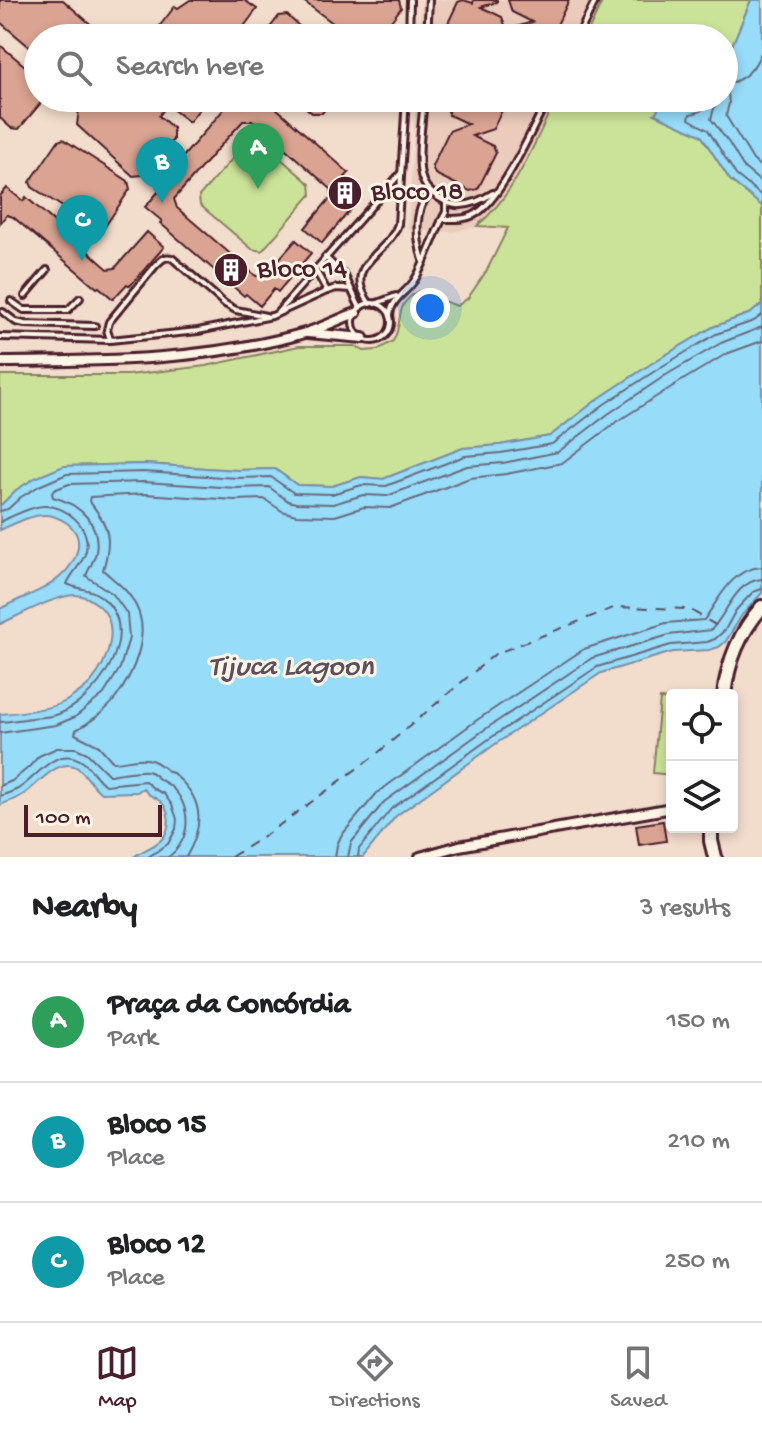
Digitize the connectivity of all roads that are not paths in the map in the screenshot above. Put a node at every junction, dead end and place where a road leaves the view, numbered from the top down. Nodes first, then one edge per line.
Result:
1 (410, 0) edge
2 (429, 0) edge
3 (596, 0) edge
4 (409, 24) edge
5 (428, 24) edge
6 (584, 24) edge
7 (405, 112) edge
8 (423, 112) edge
9 (541, 112) edge
10 (401, 173) junction
11 (498, 189) junction
12 (431, 192) junction
13 (446, 202) junction
14 (441, 221) junction
15 (325, 257) junction
16 (423, 260) junction
17 (315, 269) junction
18 (47, 270) dead end
19 (351, 289) junction
20 (327, 291) junction
21 (25, 296) dead end
22 (398, 296) junction
23 (80, 298) dead end
24 (11, 301) dead end
25 (373, 304) junction
26 (358, 310) junction
27 (3, 312) dead end
28 (276, 314) junction
29 (268, 316) junction
30 (390, 316) junction
31 (95, 326) dead end
32 (307, 333) junction
33 (0, 337) edge
34 (363, 338) junction
35 (110, 340) junction
36 (0, 362) edge
37 (762, 607) edge
38 (725, 689) edge
39 (666, 809) edge
40 (711, 833) edge
41 (420, 857) edge
42 (715, 857) edge

1 - 4 lane
2 - 5 lane
3 - 6 lane
7 - 10 lane
8 - 12 lane
9 - 11 lane
10 - 15 lane
10 - 25 lane
11 - 13 lane
11 - 14 lane
12 - 13 lane
12 - 16 lane
13 - 14 lane
14 - 16 lane
15 - 17 lane
15 - 19 lane
16 - 22 lane
17 - 20 lane
17 - 28 lane
18 - 21 lane
19 - 20 lane
19 - 26 lane
20 - 28 lane
22 - 25 lane
22 - 30 lane
23 - 24 lane
25 - 26 lane
25 - 30 lane
26 - 32 street
26 - 34 lane
27 - 31 lane
28 - 29 lane
29 - 35 lane
29 - 35 lane
30 - 34 lane
32 - 34 street
32 - 36 street
33 - 35 lane
37 - 38 main road
39 - 41 street
40 - 42 main road

